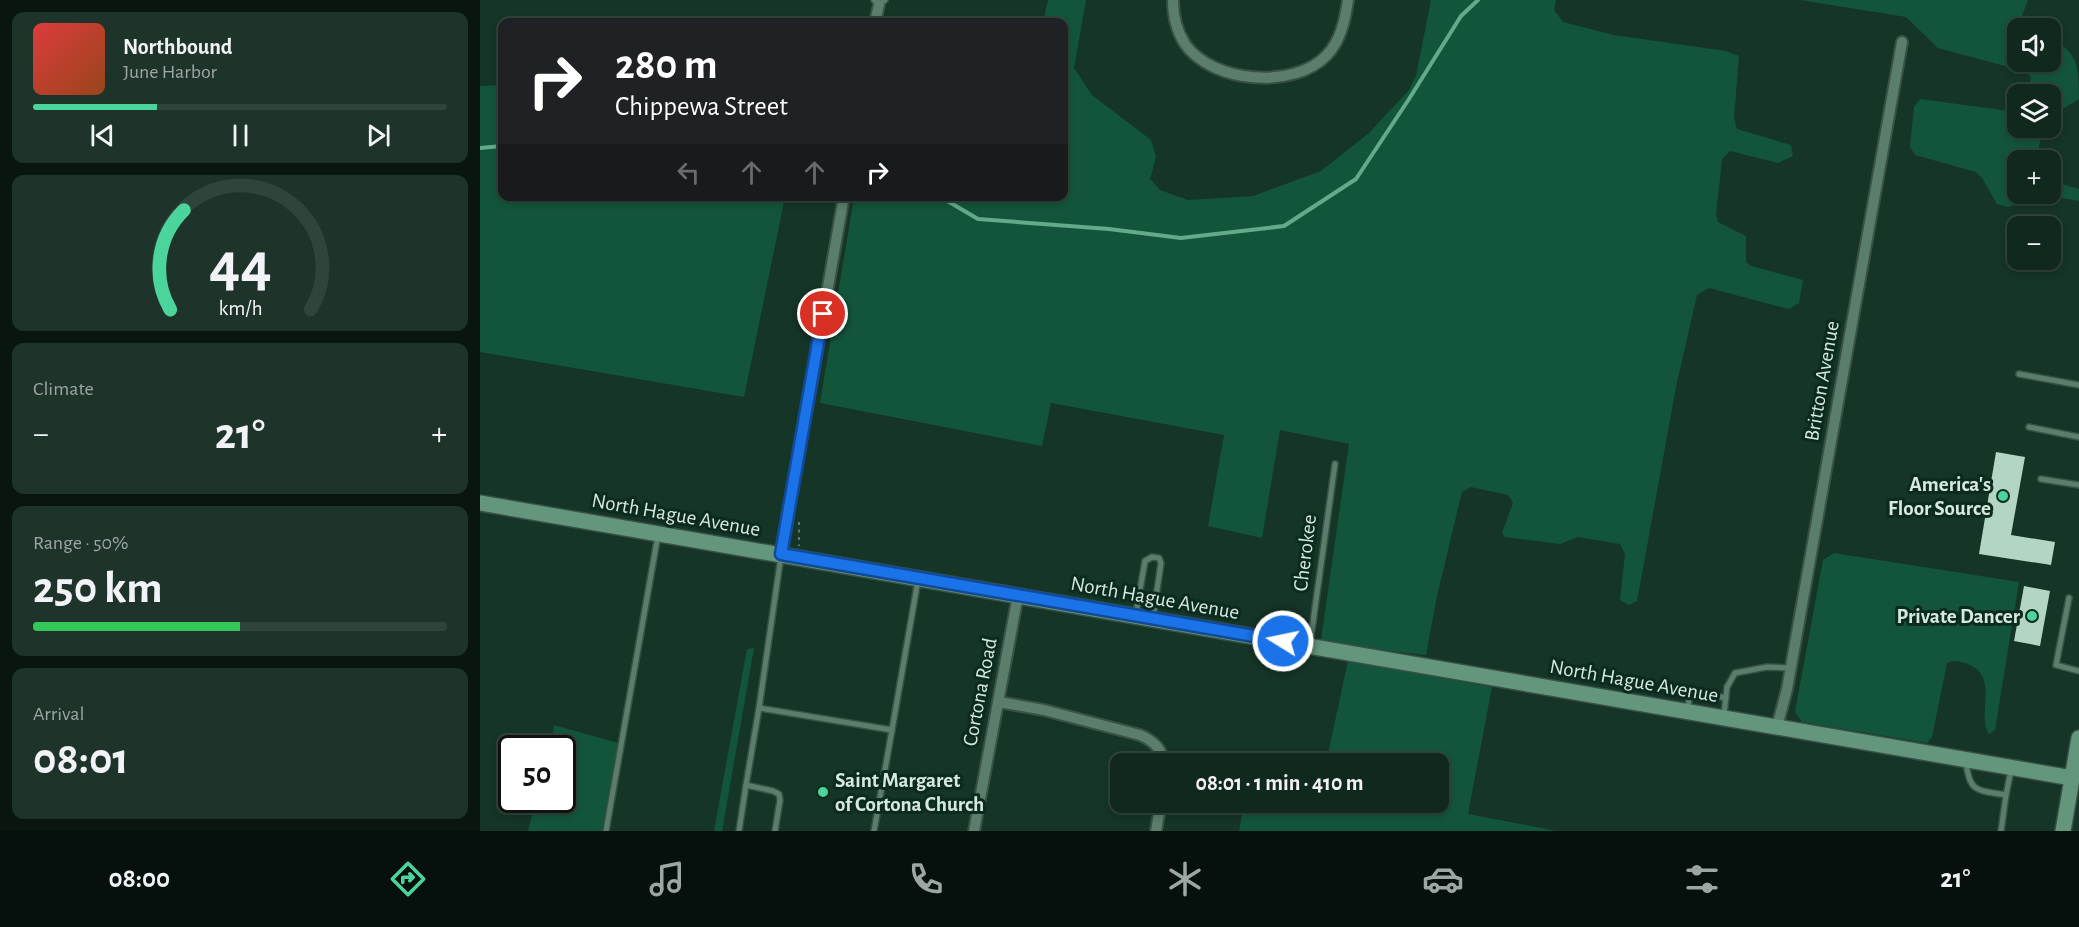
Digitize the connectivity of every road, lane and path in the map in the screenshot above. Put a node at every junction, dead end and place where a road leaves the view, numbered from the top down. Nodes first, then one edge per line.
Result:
1 (1173, 0) edge
2 (1348, 0) edge
3 (879, 2) edge
4 (876, 18) edge
5 (1902, 42) dead end
6 (843, 201) edge
7 (2019, 374) dead end
8 (2079, 385) edge
9 (2030, 427) dead end
10 (2079, 437) edge
11 (1335, 464) dead end
12 (2041, 479) dead end
13 (2079, 485) edge
14 (480, 503) edge
15 (659, 533) junction
16 (781, 554) junction
17 (919, 578) junction
18 (1018, 596) junction
19 (2069, 598) dead end
20 (1136, 616) junction
21 (1153, 619) junction
22 (1310, 646) junction
23 (1790, 668) junction
24 (2079, 671) edge
25 (1726, 698) junction
26 (999, 702) junction
27 (759, 708) junction
28 (1687, 711) junction
29 (1724, 717) junction
30 (1777, 726) junction
31 (892, 730) junction
32 (2079, 738) edge
33 (1161, 753) edge
34 (1965, 759) junction
35 (2012, 767) junction
36 (2075, 778) edge
37 (746, 785) junction
38 (2006, 795) junction
39 (1159, 813) edge
40 (606, 831) edge
41 (739, 831) edge
42 (775, 831) edge
43 (874, 831) edge
44 (974, 831) edge
45 (1156, 831) edge
46 (2001, 831) edge
47 (2062, 831) edge

1 - 2 street
3 - 4 street
5 - 23 street, Britton Avenue
6 - 16 street
7 - 8 lane
9 - 10 lane
11 - 22 lane, Cherokee
12 - 13 lane
14 - 15 main road, North Hague Avenue
15 - 16 main road, North Hague Avenue
15 - 40 lane
16 - 17 main road, North Hague Avenue
16 - 27 lane
17 - 18 main road, North Hague Avenue
17 - 31 lane
18 - 20 main road, North Hague Avenue
18 - 26 street, Cortona Road
19 - 24 lane
20 - 21 main road, North Hague Avenue
20 - 21 lane
21 - 22 main road, North Hague Avenue
22 - 28 main road, North Hague Avenue
23 - 25 lane
23 - 30 street, Britton Avenue
25 - 28 lane
25 - 29 lane
26 - 33 street
26 - 44 street, Cortona Road
27 - 31 lane
27 - 37 lane
28 - 29 main road, North Hague Avenue
29 - 30 main road, North Hague Avenue
30 - 34 main road, North Hague Avenue
31 - 43 lane
32 - 36 main road
34 - 35 main road, North Hague Avenue
34 - 38 lane
35 - 36 main road, North Hague Avenue
35 - 38 lane
36 - 47 main road
37 - 41 lane
37 - 42 lane
38 - 46 lane
39 - 45 street

